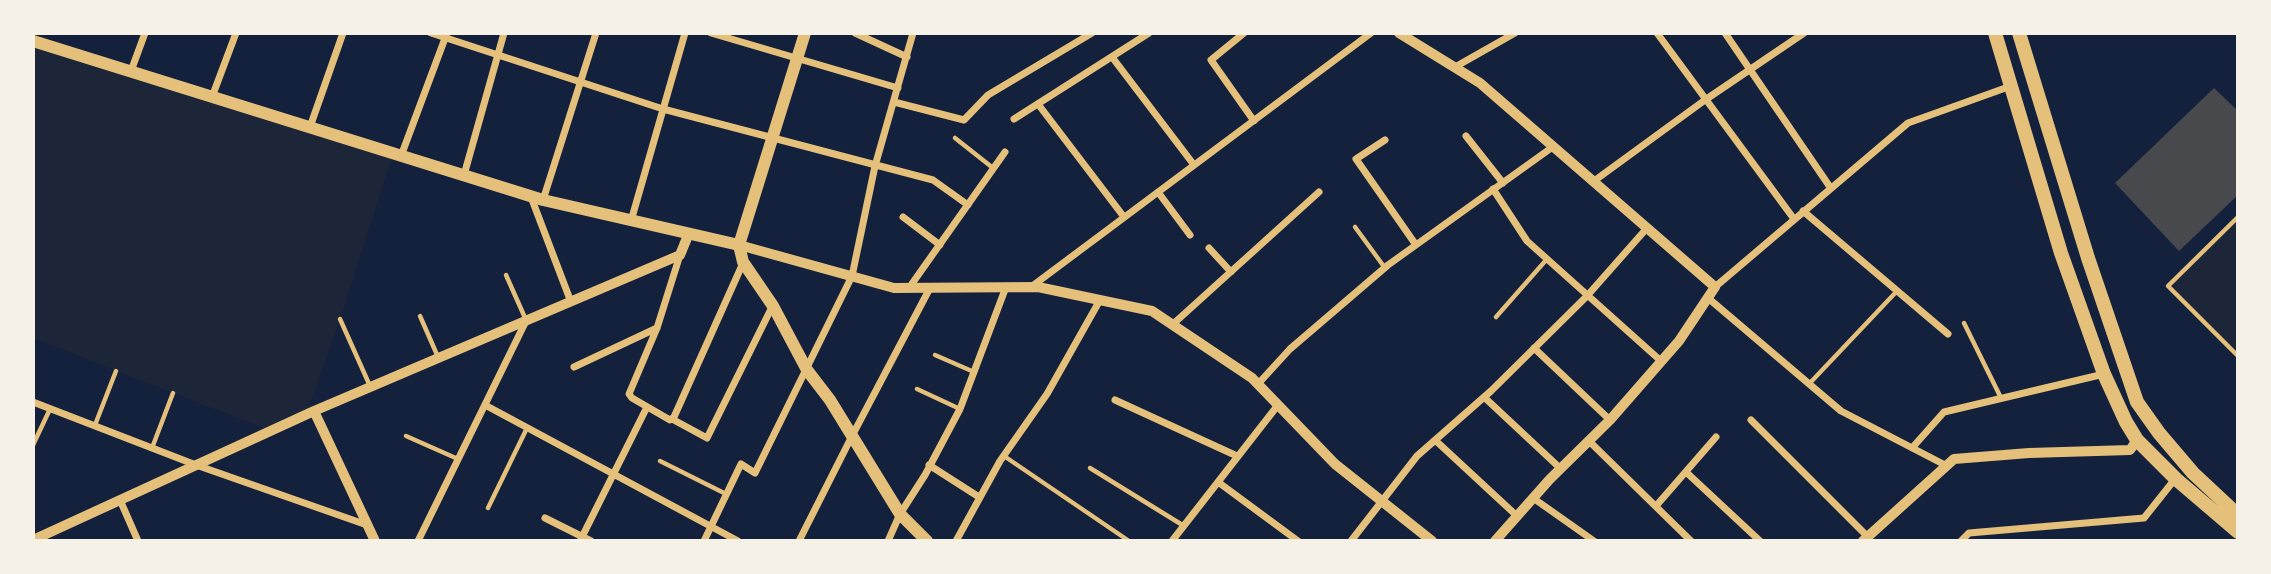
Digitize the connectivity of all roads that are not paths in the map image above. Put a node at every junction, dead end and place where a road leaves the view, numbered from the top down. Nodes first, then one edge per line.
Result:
1 (145, 33) edge
2 (236, 33) edge
3 (343, 33) edge
4 (431, 33) edge
5 (504, 33) edge
6 (596, 33) edge
7 (685, 33) edge
8 (711, 33) edge
9 (805, 33) edge
10 (855, 33) edge
11 (914, 33) edge
12 (1092, 33) edge
13 (1149, 33) edge
14 (1244, 33) edge
15 (1371, 33) edge
16 (1399, 33) edge
17 (1515, 33) edge
18 (1657, 33) edge
19 (1725, 33) edge
20 (1804, 33) edge
21 (1995, 33) edge
22 (2019, 33) edge
23 (446, 36) edge
24 (1793, 36) edge
25 (41, 39) edge
26 (497, 55) junction
27 (907, 57) junction
28 (1112, 57) junction
29 (797, 58) junction
30 (1455, 67) junction
31 (1750, 68) junction
32 (131, 71) junction
33 (581, 81) junction
34 (2012, 85) junction
35 (898, 88) junction
36 (212, 97) junction
37 (1705, 100) junction
38 (894, 102) junction
39 (1038, 104) junction
40 (663, 109) junction
41 (1013, 119) dead end
42 (1254, 121) junction
43 (310, 127) junction
44 (1466, 136) dead end
45 (954, 138) dead end
46 (772, 140) junction
47 (1385, 140) dead end
48 (1553, 146) junction
49 (1004, 152) dead end
50 (401, 156) junction
51 (1194, 165) junction
52 (875, 166) junction
53 (993, 169) junction
54 (464, 176) junction
55 (1594, 181) junction
56 (1503, 183) junction
57 (1830, 187) junction
58 (1493, 189) junction
59 (1158, 192) junction
60 (1320, 192) dead end
61 (537, 198) junction
62 (968, 205) junction
63 (1803, 211) junction
64 (904, 217) dead end
65 (1124, 217) junction
66 (2238, 217) edge
67 (1794, 219) junction
68 (631, 221) junction
69 (1355, 227) dead end
70 (1647, 228) junction
71 (689, 233) junction
72 (1190, 234) dead end
73 (739, 245) junction
74 (940, 245) junction
75 (1416, 245) junction
76 (1209, 248) dead end
77 (681, 255) junction
78 (1547, 259) junction
79 (743, 262) junction
80 (1385, 268) junction
81 (1231, 272) junction
82 (506, 275) dead end
83 (852, 276) junction
84 (1006, 287) junction
85 (1030, 287) junction
86 (1715, 287) junction
87 (909, 288) junction
88 (930, 288) junction
89 (1897, 291) junction
90 (1587, 296) junction
91 (1708, 298) junction
92 (1100, 300) junction
93 (571, 302) junction
94 (773, 306) junction
95 (420, 316) dead end
96 (1496, 317) dead end
97 (340, 319) dead end
98 (526, 320) junction
99 (1964, 323) dead end
100 (1172, 325) junction
101 (657, 328) junction
102 (1948, 334) dead end
103 (1534, 348) junction
104 (935, 355) dead end
105 (2238, 356) edge
106 (439, 358) junction
107 (1661, 361) junction
108 (574, 368) dead end
109 (116, 370) dead end
110 (807, 370) junction
111 (974, 372) junction
112 (2104, 373) junction
113 (1258, 384) junction
114 (1809, 385) junction
115 (370, 387) junction
116 (917, 389) dead end
117 (173, 393) dead end
118 (1484, 397) junction
119 (2001, 398) junction
120 (1115, 400) dead end
121 (33, 402) edge
122 (485, 405) junction
123 (1278, 405) junction
124 (647, 407) junction
125 (50, 408) junction
126 (960, 409) junction
127 (314, 411) junction
128 (673, 419) junction
129 (1610, 420) junction
130 (1751, 420) dead end
131 (95, 426) junction
132 (527, 428) junction
133 (406, 436) dead end
134 (852, 436) junction
135 (1716, 437) dead end
136 (1435, 440) junction
137 (2137, 440) junction
138 (1589, 441) junction
139 (33, 445) edge
140 (1912, 447) junction
141 (152, 448) junction
142 (1003, 456) junction
143 (1237, 456) junction
144 (458, 459) junction
145 (660, 461) dead end
146 (196, 465) junction
147 (929, 466) junction
148 (1947, 466) junction
149 (1090, 468) dead end
150 (1561, 468) junction
151 (1686, 472) junction
152 (613, 474) junction
153 (2176, 479) junction
154 (1218, 482) junction
155 (726, 494) junction
156 (979, 497) junction
157 (1533, 499) junction
158 (120, 500) junction
159 (1381, 501) junction
160 (1656, 506) junction
161 (488, 508) dead end
162 (900, 514) junction
163 (2238, 515) edge
164 (1517, 516) junction
165 (545, 518) dead end
166 (367, 525) junction
167 (711, 526) junction
168 (1184, 526) junction
169 (2238, 532) edge
170 (581, 538) edge
171 (1866, 539) edge
172 (33, 540) edge
173 (138, 541) edge
174 (374, 541) edge
175 (418, 541) edge
176 (591, 541) edge
177 (705, 541) edge
178 (738, 541) edge
179 (799, 541) edge
180 (888, 541) edge
181 (928, 541) edge
182 (956, 541) edge
183 (1129, 541) edge
184 (1172, 541) edge
185 (1298, 541) edge
186 (1351, 541) edge
187 (1432, 541) edge
188 (1495, 541) edge
189 (1594, 541) edge
190 (1691, 541) edge
191 (1760, 541) edge
192 (1961, 541) edge

1 - 32 street
2 - 36 street
3 - 43 street
4 - 23 street
5 - 26 street
6 - 33 street
7 - 40 street
8 - 29 street
9 - 29 main road
10 - 27 street
11 - 27 street
12 - 38 street
13 - 28 street
14 - 42 street
15 - 42 street
16 - 30 street
17 - 30 street
18 - 37 street
19 - 31 street
20 - 24 street
21 - 34 main road
22 - 163 main road
23 - 26 street
23 - 50 street
24 - 31 street
25 - 32 main road
26 - 33 street
26 - 54 street
27 - 35 street
28 - 39 street
28 - 51 street
29 - 35 street
29 - 46 main road
30 - 48 street
31 - 37 street
31 - 57 street
32 - 36 main road
33 - 40 street
33 - 61 street
34 - 57 street
34 - 112 main road
35 - 38 street
36 - 43 main road
37 - 55 street
37 - 67 street
38 - 52 street
39 - 41 street
39 - 65 street
40 - 46 street
40 - 68 street
42 - 51 street
43 - 50 main road
44 - 56 street
45 - 53 lane
46 - 52 street
46 - 73 main road
47 - 75 street
48 - 55 street
48 - 56 street
49 - 53 street
50 - 54 main road
51 - 59 street
52 - 62 street
52 - 83 street
53 - 62 street
54 - 61 main road
55 - 70 street
56 - 58 street
57 - 63 street
58 - 75 street
58 - 78 street
59 - 65 street
59 - 72 street
60 - 81 street
61 - 68 main road
61 - 93 street
62 - 74 street
63 - 67 street
63 - 89 street
64 - 74 street
65 - 85 street
66 - 105 lane
67 - 86 street
68 - 71 main road
69 - 80 lane
70 - 86 street
70 - 90 street
71 - 73 main road
71 - 77 street
73 - 79 main road
73 - 83 street
74 - 87 street
75 - 80 street
76 - 81 street
77 - 93 street
77 - 101 street
78 - 90 street
78 - 96 lane
79 - 94 main road
79 - 128 street
80 - 113 street
81 - 100 street
82 - 98 lane
83 - 87 street
83 - 110 street
84 - 85 street
84 - 88 street
84 - 111 street
85 - 92 street
86 - 91 street
87 - 88 street
88 - 134 street
89 - 102 street
89 - 114 lane
90 - 103 street
90 - 107 street
91 - 107 street
91 - 114 street
92 - 100 street
92 - 142 street
93 - 98 street
94 - 110 main road
94 - 128 street
95 - 106 lane
97 - 115 lane
98 - 106 street
98 - 122 street
99 - 119 lane
100 - 113 street
101 - 108 street
101 - 124 street
103 - 118 street
103 - 129 street
104 - 111 lane
106 - 115 street
107 - 129 street
109 - 131 lane
110 - 134 main road
110 - 155 street
111 - 126 street
112 - 119 street
112 - 137 main road
113 - 123 street
114 - 140 street
115 - 127 street
116 - 126 lane
117 - 141 lane
118 - 136 street
118 - 150 street
119 - 140 street
120 - 143 street
121 - 125 street
122 - 132 street
122 - 144 street
123 - 143 street
123 - 159 street
124 - 128 street
124 - 152 street
125 - 131 street
125 - 139 lane
126 - 147 street
127 - 146 street
127 - 166 street
129 - 138 street
130 - 171 street
131 - 141 street
132 - 152 street
132 - 161 lane
133 - 144 lane
134 - 162 main road
134 - 179 street
135 - 151 street
136 - 159 street
136 - 164 street
137 - 148 street
137 - 153 main road
138 - 150 street
138 - 160 street
140 - 148 street
141 - 146 street
142 - 156 street
142 - 183 lane
143 - 154 street
144 - 175 street
145 - 155 lane
146 - 158 street
146 - 166 street
147 - 156 street
147 - 162 street
148 - 171 street
149 - 168 lane
150 - 157 street
151 - 160 street
151 - 191 street
152 - 167 street
152 - 170 street
153 - 169 main road
153 - 192 street
154 - 168 street
154 - 185 street
155 - 167 street
156 - 182 street
157 - 164 street
157 - 189 street
158 - 172 street
158 - 173 street
159 - 186 street
159 - 187 street
160 - 190 street
162 - 180 street
162 - 181 main road
164 - 188 street
165 - 170 street
166 - 174 street
167 - 177 street
167 - 178 street
168 - 184 street
170 - 176 street

